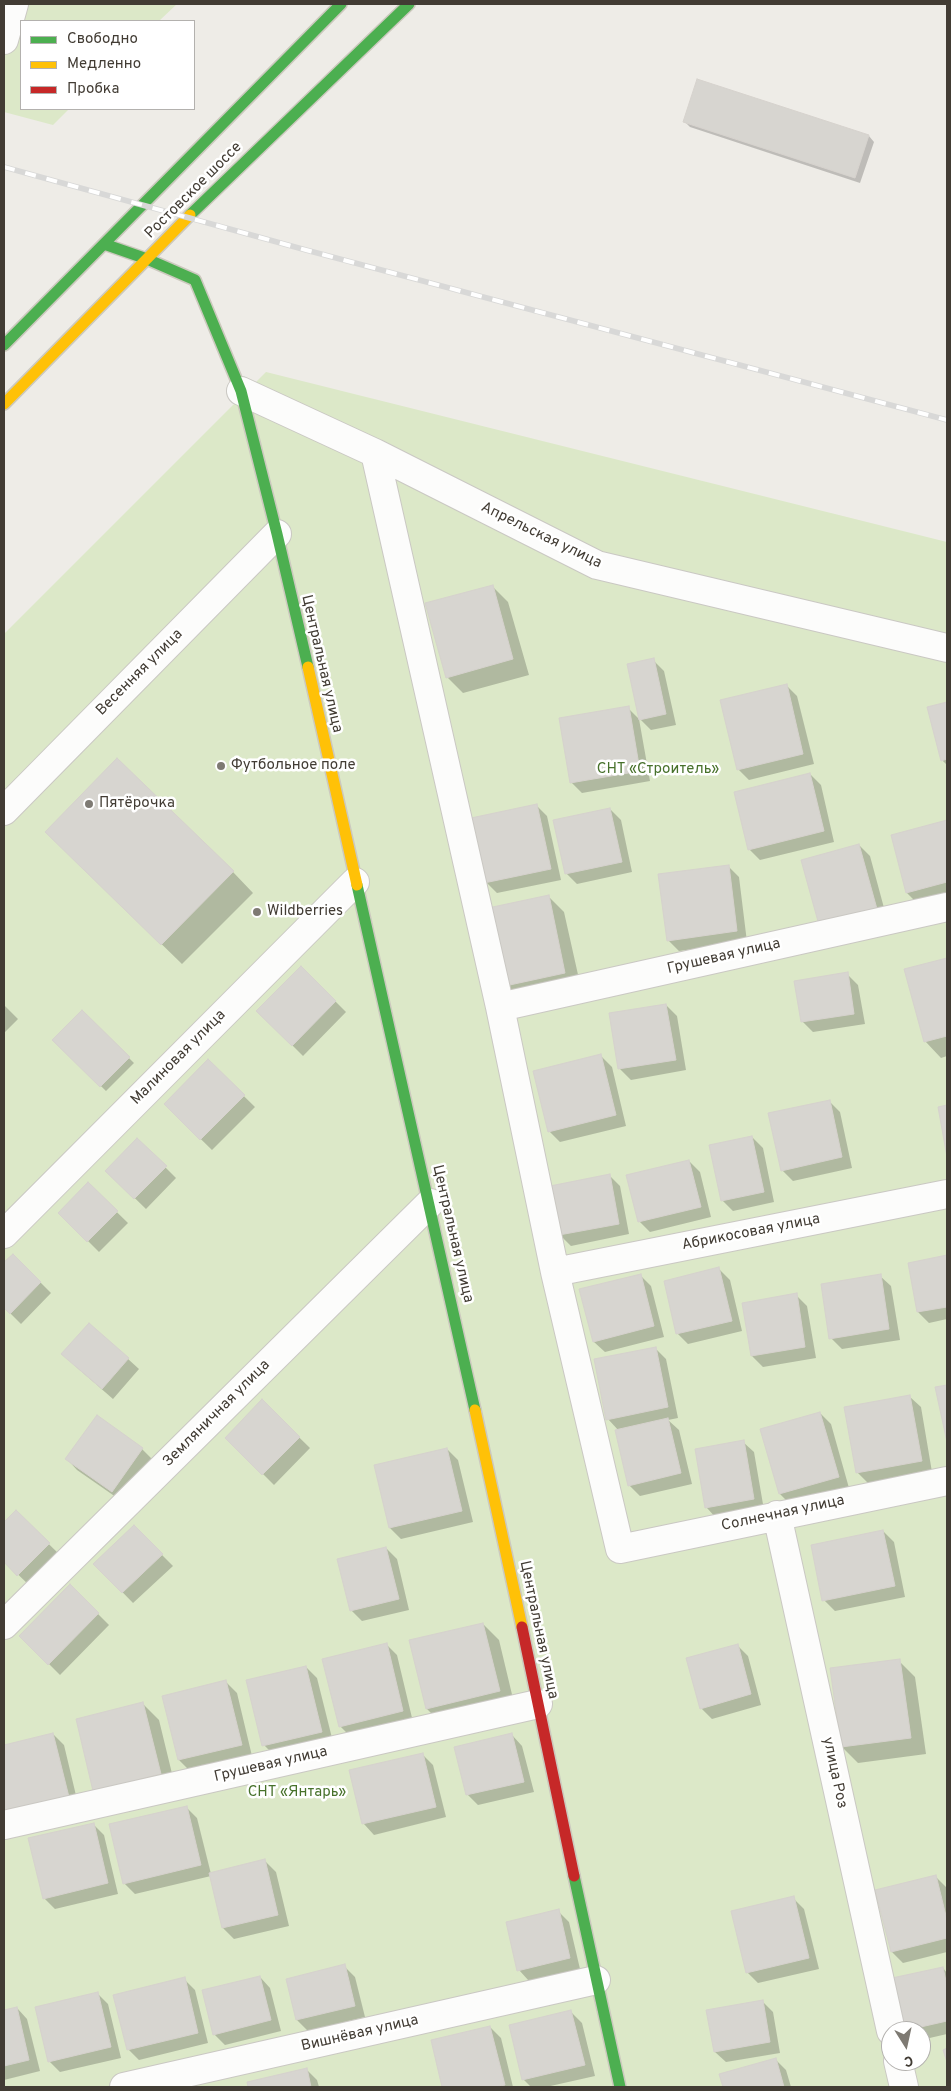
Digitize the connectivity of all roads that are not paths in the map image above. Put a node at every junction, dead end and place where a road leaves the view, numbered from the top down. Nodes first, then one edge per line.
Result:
1 (14, 4) edge
2 (342, 4) edge
3 (410, 4) edge
4 (4, 40) edge
5 (104, 244) junction
6 (147, 259) junction
7 (4, 344) edge
8 (241, 391) junction
9 (4, 404) edge
10 (375, 453) junction
11 (277, 534) junction
12 (947, 648) edge
13 (4, 811) edge
14 (355, 882) junction
15 (947, 907) edge
16 (500, 1007) junction
17 (947, 1194) edge
18 (430, 1203) junction
19 (4, 1234) edge
20 (555, 1272) junction
21 (947, 1481) edge
22 (777, 1515) junction
23 (4, 1625) edge
24 (538, 1704) junction
25 (4, 1825) edge
26 (596, 1980) junction
27 (889, 2021) edge
28 (900, 2071) edge
29 (124, 2087) edge
30 (620, 2087) edge
31 (904, 2087) edge

1 - 4 street
2 - 5 main road, Ростовское шоссе
3 - 6 main road, Ростовское шоссе
5 - 6 main road, Центральная улица
5 - 7 main road, Ростовское шоссе
6 - 8 main road, Центральная улица
6 - 9 main road, Ростовское шоссе
8 - 10 street, Апрельская улица
8 - 11 main road, Центральная улица
10 - 12 street, Апрельская улица
10 - 16 street
11 - 13 street, Весенняя улица
11 - 14 main road, Центральная улица
14 - 18 main road, Центральная улица
14 - 19 street, Малиновая улица
15 - 16 street, Грушевая улица
16 - 20 street
17 - 20 street, Абрикосовая улица
18 - 23 street, Земляничная улица
18 - 24 main road, Центральная улица
20 - 22 street, Солнечная улица
21 - 22 street, Солнечная улица
22 - 27 street, улица Роз
24 - 25 street, Грушевая улица
24 - 26 main road, Центральная улица
26 - 29 street, Вишнёвая улица
26 - 30 main road, Центральная улица
28 - 31 street

